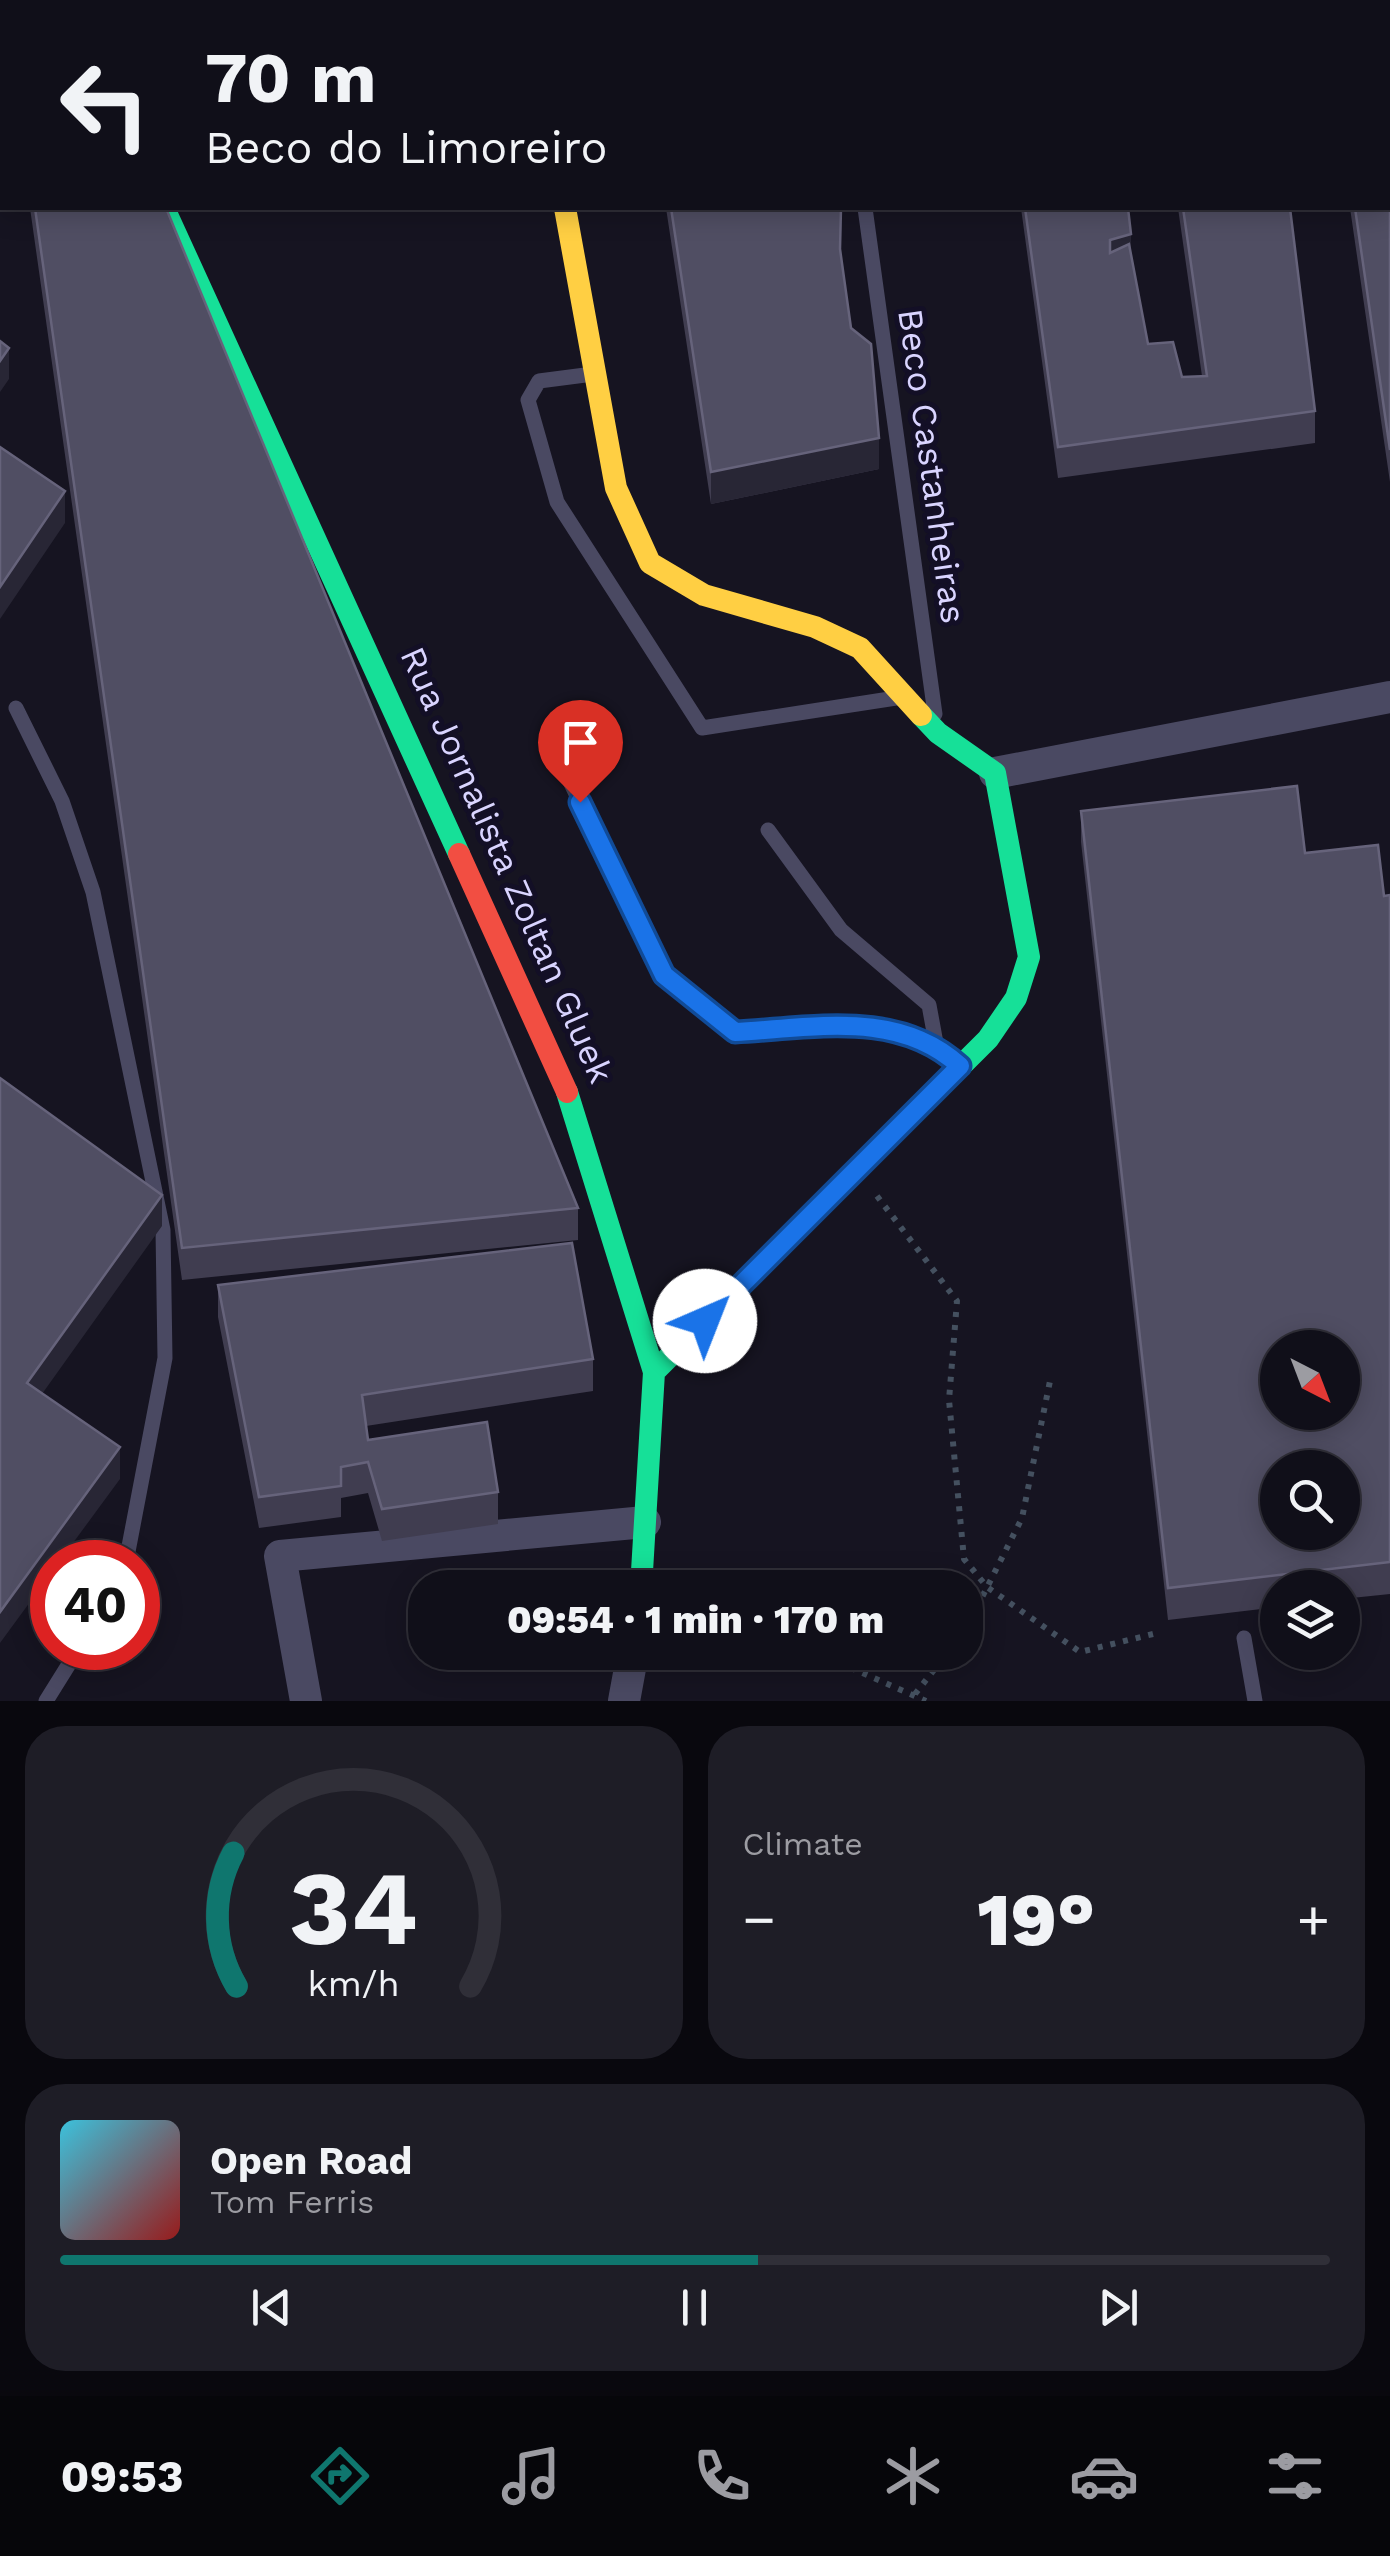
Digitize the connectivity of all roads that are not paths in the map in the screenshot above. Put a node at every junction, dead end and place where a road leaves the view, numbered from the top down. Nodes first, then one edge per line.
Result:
1 (165, 210) edge
2 (565, 210) edge
3 (865, 210) edge
4 (596, 373) junction
5 (904, 697) junction
6 (1390, 698) edge
7 (16, 708) dead end
8 (938, 733) junction
9 (563, 768) dead end
10 (995, 773) junction
11 (768, 830) dead end
12 (936, 1043) junction
13 (960, 1066) junction
14 (654, 1372) junction
15 (645, 1522) junction
16 (130, 1540) edge
17 (642, 1570) edge
18 (1244, 1638) dead end
19 (65, 1670) edge
20 (630, 1670) edge
21 (46, 1701) edge
22 (306, 1701) edge
23 (624, 1701) edge
24 (1255, 1701) edge

1 - 14 street, Rua Jornalista Zoltan Gluek
2 - 4 street
3 - 8 lane, Beco Castanheiras
4 - 5 street
4 - 5 lane
5 - 8 street
6 - 10 street
7 - 16 lane
8 - 10 street
9 - 12 lane
10 - 13 street
11 - 12 lane
12 - 13 lane
13 - 14 street
14 - 15 street, Rua Jornalista Zoltan Gluek
15 - 17 street, Rua Jornalista Zoltan Gluek
15 - 22 street
18 - 24 lane
19 - 21 lane
20 - 23 street

